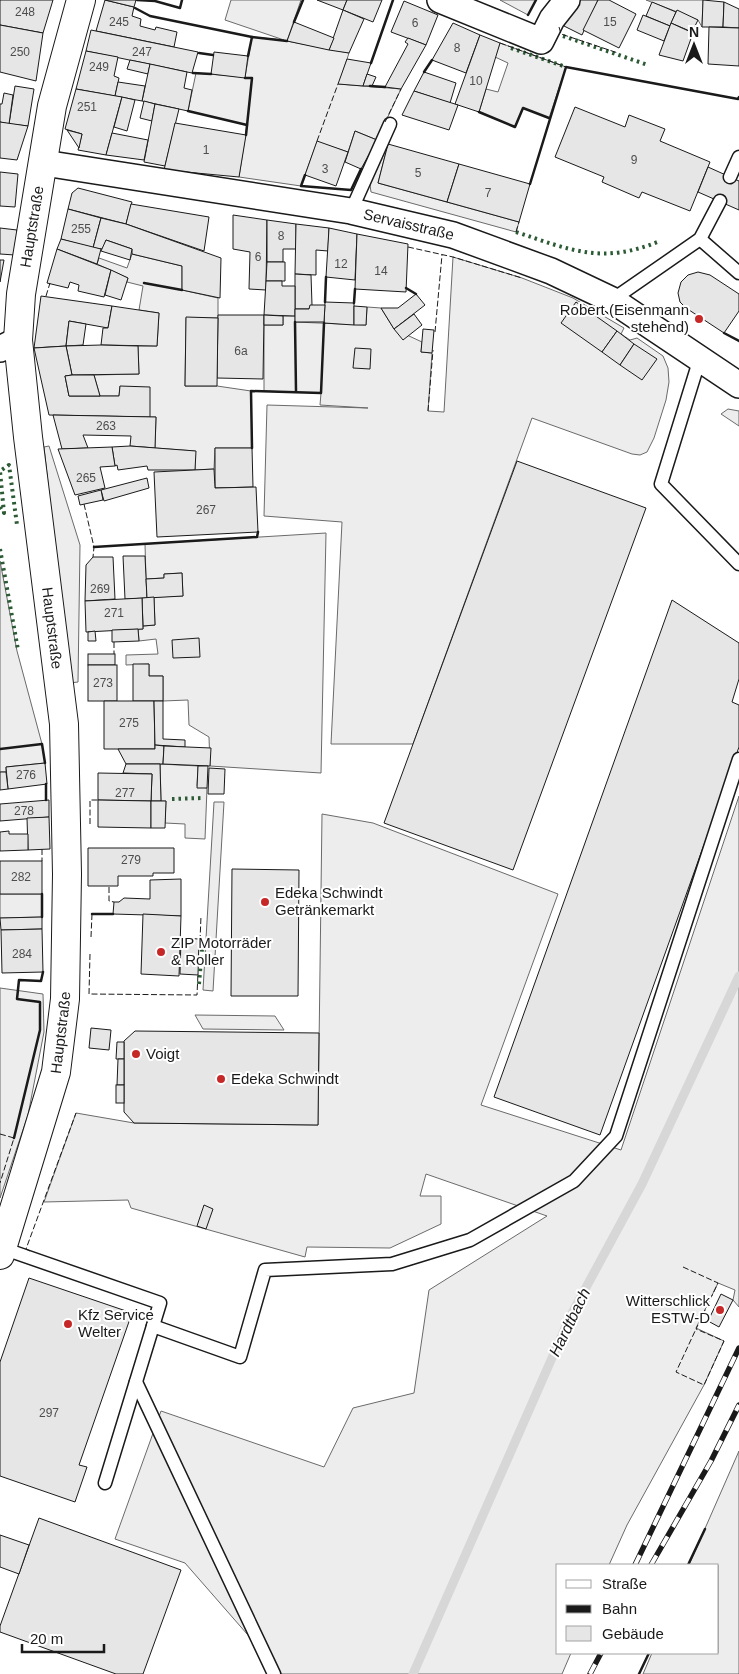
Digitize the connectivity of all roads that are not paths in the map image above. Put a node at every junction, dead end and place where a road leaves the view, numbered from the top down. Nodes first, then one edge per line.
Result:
1 (81, 0) edge
2 (440, 0) edge
3 (567, 0) edge
4 (390, 124) dead end
5 (739, 157) edge
6 (44, 163) junction
7 (730, 177) dead end
8 (720, 201) dead end
9 (351, 211) junction
10 (700, 239) junction
11 (739, 273) edge
12 (612, 300) junction
13 (9, 344) edge
14 (700, 358) junction
15 (739, 384) edge
16 (739, 564) edge
17 (739, 759) edge
18 (1, 1252) edge
19 (153, 1326) junction
20 (136, 1382) junction
21 (105, 1483) dead end
22 (274, 1674) edge

1 - 6 main road, Hauptstraße
2 - 3 street
4 - 9 lane
5 - 7 lane
6 - 9 street, Servaisstraße
6 - 13 main road, Hauptstraße
8 - 10 lane
9 - 12 street, Servaisstraße
10 - 11 lane
10 - 12 lane
12 - 14 street, Servaisstraße
13 - 18 main road, Hauptstraße
14 - 15 street, Servaisstraße
14 - 16 lane
17 - 19 lane
18 - 19 lane
19 - 20 lane
20 - 21 lane
20 - 22 lane

